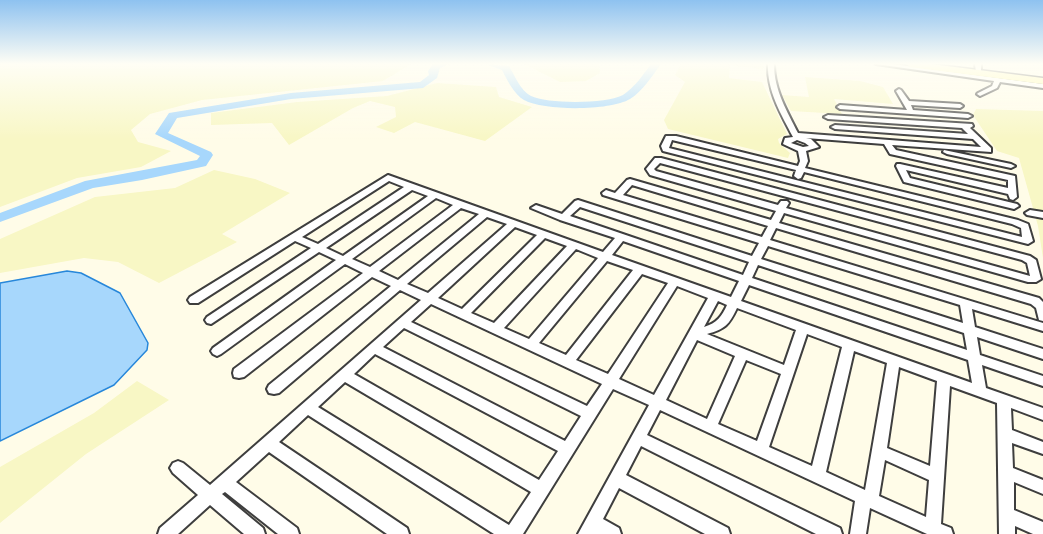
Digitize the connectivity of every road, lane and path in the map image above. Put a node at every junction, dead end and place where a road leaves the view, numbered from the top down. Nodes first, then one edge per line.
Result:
1 (775, 89) edge
2 (991, 89) edge
3 (899, 91) dead end
4 (980, 94) dead end
5 (906, 103) junction
6 (932, 104) dead end
7 (840, 107) dead end
8 (912, 112) junction
9 (968, 116) dead end
10 (918, 123) junction
11 (835, 127) junction
12 (796, 137) junction
13 (975, 137) junction
14 (842, 139) junction
15 (886, 142) junction
16 (909, 144) junction
17 (802, 150) junction
18 (1011, 166) dead end
19 (801, 169) junction
20 (795, 182) junction
21 (411, 186) junction
22 (1013, 192) junction
23 (435, 195) junction
24 (789, 195) junction
25 (460, 204) junction
26 (1014, 206) junction
27 (536, 208) dead end
28 (782, 209) junction
29 (486, 213) junction
30 (1030, 213) dead end
31 (1043, 215) edge
32 (563, 218) junction
33 (1015, 222) junction
34 (514, 223) junction
35 (774, 224) junction
36 (544, 234) junction
37 (294, 237) junction
38 (621, 237) junction
39 (695, 241) junction
40 (766, 242) junction
41 (574, 245) junction
42 (319, 248) junction
43 (606, 256) junction
44 (684, 259) junction
45 (345, 260) junction
46 (756, 261) junction
47 (640, 269) junction
48 (371, 272) junction
49 (747, 280) junction
50 (675, 281) junction
51 (400, 285) junction
52 (715, 296) junction
53 (430, 299) junction
54 (194, 300) dead end
55 (736, 303) junction
56 (965, 303) junction
57 (463, 314) junction
58 (1043, 317) edge
59 (211, 320) dead end
60 (404, 323) junction
61 (1043, 327) edge
62 (803, 328) junction
63 (496, 329) junction
64 (970, 331) junction
65 (694, 334) junction
66 (849, 344) junction
67 (531, 345) junction
68 (374, 348) junction
69 (216, 351) dead end
70 (742, 354) junction
71 (1043, 354) edge
72 (974, 357) junction
73 (894, 361) junction
74 (568, 362) junction
75 (788, 372) junction
76 (238, 373) dead end
77 (344, 375) junction
78 (944, 379) junction
79 (611, 381) junction
80 (1043, 381) edge
81 (273, 389) dead end
82 (980, 392) junction
83 (1004, 400) junction
84 (657, 402) junction
85 (308, 408) junction
86 (590, 414) junction
87 (1043, 414) edge
88 (711, 427) junction
89 (1005, 434) junction
90 (638, 438) junction
91 (268, 443) junction
92 (1043, 448) edge
93 (567, 449) junction
94 (761, 450) junction
95 (879, 451) junction
96 (178, 468) dead end
97 (1006, 471) junction
98 (818, 476) junction
99 (937, 476) junction
100 (616, 478) junction
101 (224, 482) junction
102 (1043, 487) edge
103 (542, 489) junction
104 (209, 496) junction
105 (868, 499) junction
106 (1007, 515) junction
107 (589, 528) edge
108 (1043, 530) edge
109 (939, 531) edge
110 (166, 534) edge
111 (256, 534) edge
112 (291, 534) edge
113 (401, 534) edge
114 (511, 534) edge
115 (612, 534) edge
116 (722, 534) edge
117 (834, 534) edge
118 (858, 534) edge
119 (1007, 534) edge

1 - 12 street
2 - 4 street
3 - 5 street
5 - 6 street
5 - 8 street
7 - 8 street
8 - 9 street
8 - 10 street
10 - 11 street
10 - 13 street
11 - 13 street
11 - 14 street
12 - 14 street
12 - 17 street
12 - 17 street
13 - 16 street
14 - 15 street
15 - 16 street
15 - 22 street
16 - 18 street
17 - 19 street
19 - 20 street
19 - 20 street
19 - 33 street
20 - 24 street
20 - 33 street
21 - 23 street
21 - 37 street
21 - 42 street
22 - 26 street
22 - 26 street
23 - 25 street
23 - 45 street
24 - 28 street
24 - 28 street
24 - 28 street
25 - 29 street
25 - 48 street
26 - 33 street
27 - 32 street
28 - 35 street
29 - 34 street
29 - 51 street
30 - 31 street
32 - 38 street
32 - 39 street
34 - 36 street
34 - 53 street
35 - 40 street
35 - 40 street
35 - 58 street
36 - 41 street
36 - 57 street
37 - 42 street
37 - 54 street
38 - 43 street
38 - 44 street
39 - 44 street
39 - 46 street
40 - 46 street
40 - 56 street
41 - 43 street
41 - 63 street
42 - 45 street
42 - 59 street
43 - 47 street
43 - 67 street
44 - 49 street
45 - 48 street
45 - 69 street
46 - 49 street
46 - 64 street
47 - 50 street
47 - 74 street
48 - 51 street
48 - 76 street
49 - 55 street
49 - 72 street
50 - 52 street
50 - 79 street
51 - 53 street
51 - 81 street
52 - 55 street
52 - 65 street
53 - 57 street
53 - 60 street
55 - 62 street
55 - 65 street
56 - 61 street
56 - 64 street
57 - 63 street
60 - 68 street
60 - 86 street
62 - 66 street
62 - 75 street
63 - 67 street
64 - 71 street
64 - 72 street
65 - 70 street
65 - 84 street
66 - 73 street
66 - 98 street
67 - 74 street
68 - 77 street
68 - 93 street
70 - 75 street
70 - 88 street
72 - 80 street
72 - 82 street
73 - 78 street
73 - 95 street
74 - 79 street
75 - 94 street
77 - 85 street
77 - 103 street
78 - 82 street
78 - 99 street
79 - 84 street
79 - 86 street
82 - 83 street
83 - 87 street
83 - 89 street
84 - 88 street
84 - 90 street
85 - 91 street
85 - 114 street
86 - 93 street
88 - 94 street
89 - 92 street
89 - 97 street
90 - 100 street
90 - 117 street
91 - 101 street
91 - 113 street
93 - 103 street
94 - 98 street
95 - 99 street
95 - 105 street
96 - 104 street
97 - 102 street
97 - 106 street
98 - 105 street
99 - 109 street
100 - 107 street
100 - 116 street
101 - 104 street
101 - 112 street
103 - 114 street
104 - 110 street
104 - 111 street
105 - 109 street
105 - 118 street
106 - 108 street
106 - 119 street
107 - 115 street

